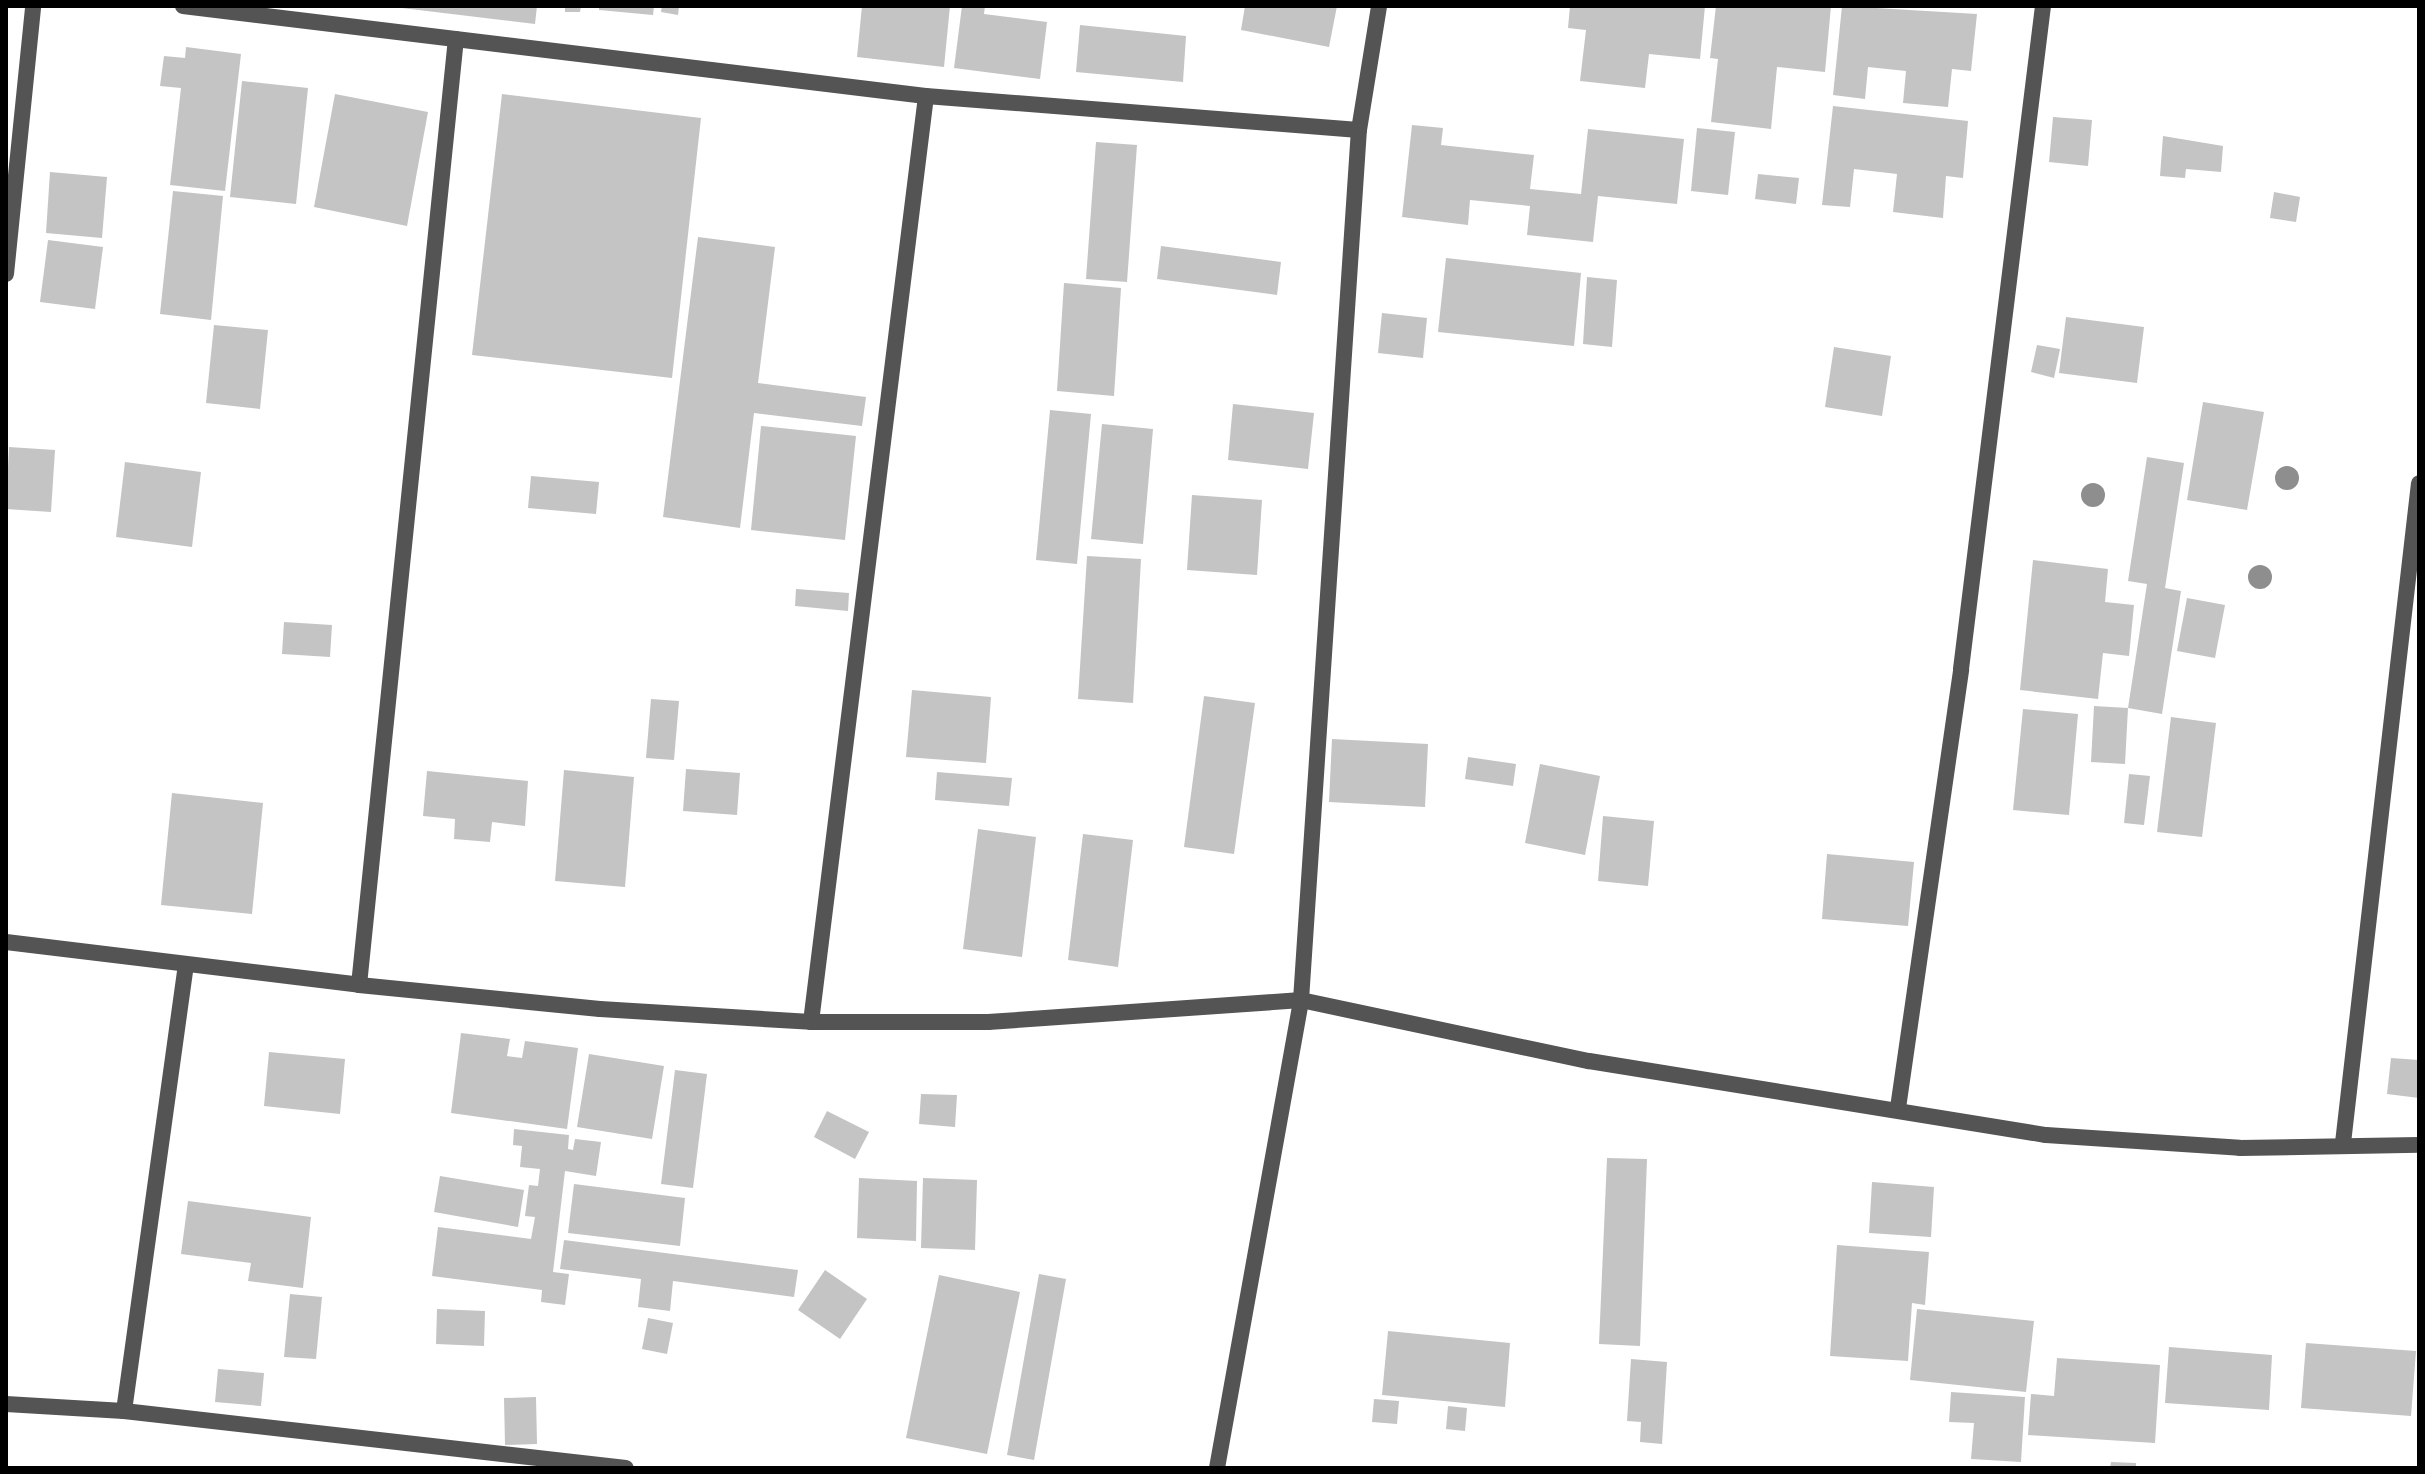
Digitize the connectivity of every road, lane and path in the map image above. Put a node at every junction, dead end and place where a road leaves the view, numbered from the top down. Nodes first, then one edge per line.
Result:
1 (33, 6) edge
2 (183, 6) edge
3 (1379, 6) edge
4 (2043, 6) edge
5 (456, 39) junction
6 (926, 96) junction
7 (1359, 130) junction
8 (6, 274) edge
9 (2419, 483) edge
10 (6, 942) edge
11 (186, 964) junction
12 (359, 985) junction
13 (1301, 1000) junction
14 (811, 1022) junction
15 (1898, 1108) junction
16 (2343, 1143) junction
17 (2419, 1145) edge
18 (6, 1404) edge
19 (124, 1411) junction
20 (626, 1468) edge
21 (1217, 1468) edge

1 - 8 street
2 - 5 street
3 - 7 street
4 - 15 street
5 - 6 street
5 - 12 street
6 - 7 street
6 - 14 street
7 - 13 street
9 - 16 street
10 - 11 street
11 - 12 street
11 - 19 street
12 - 14 street
13 - 14 street
13 - 15 street
13 - 21 street
15 - 16 street
16 - 17 street
18 - 19 street
19 - 20 street

